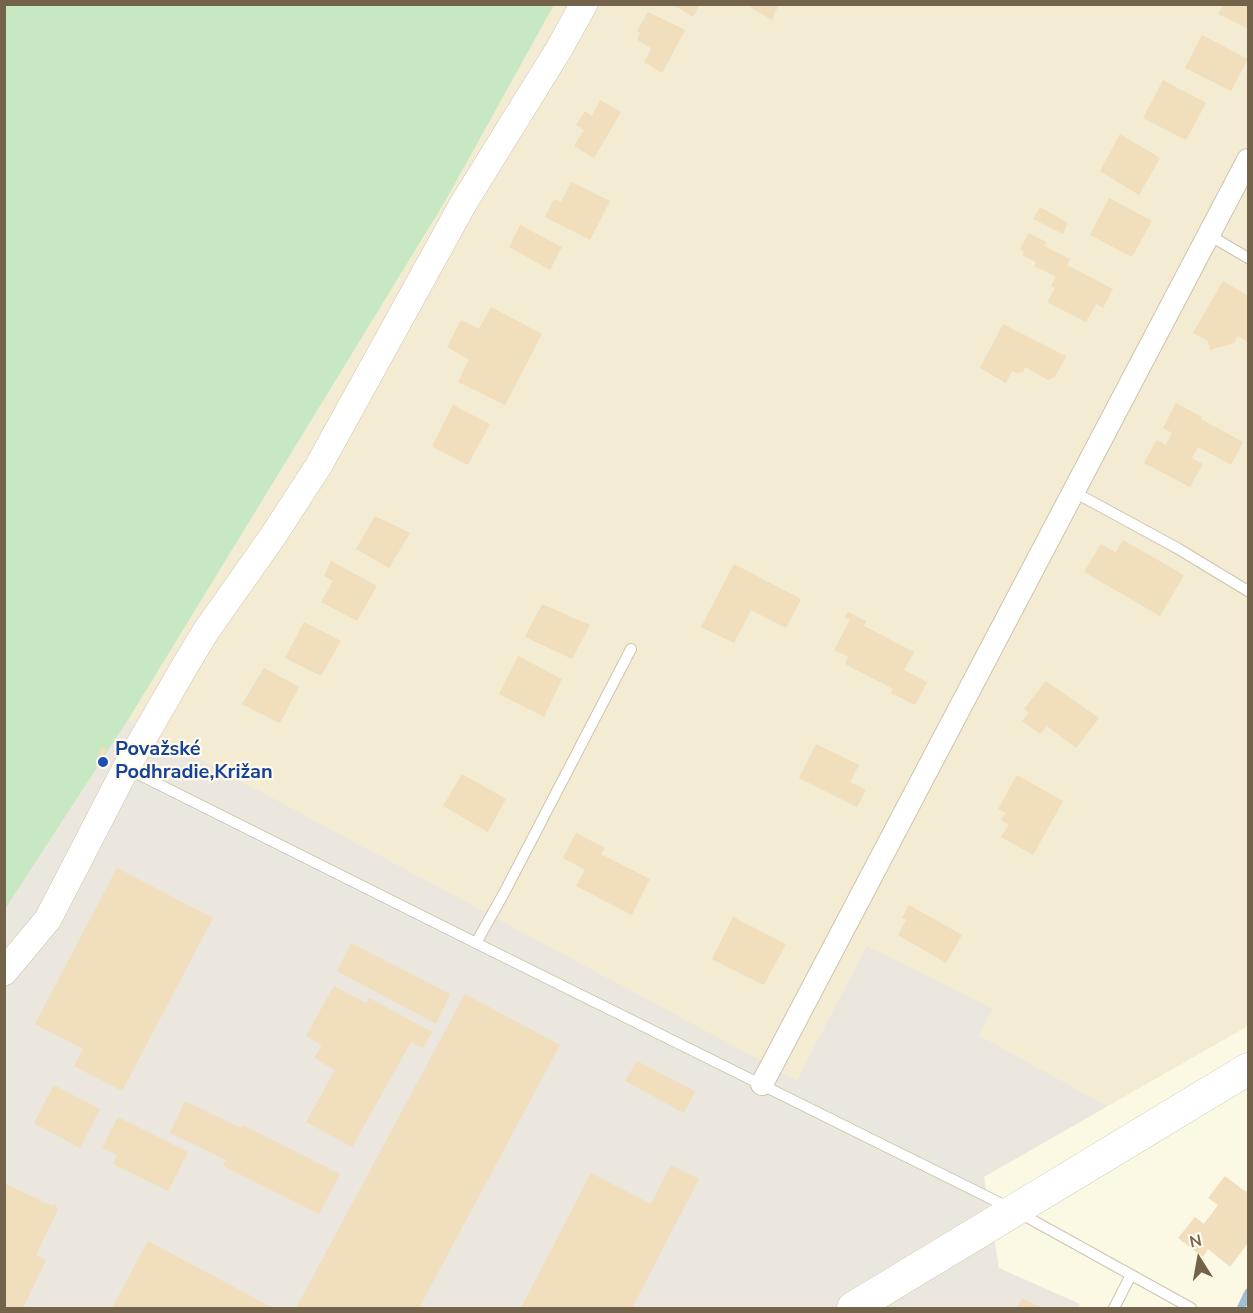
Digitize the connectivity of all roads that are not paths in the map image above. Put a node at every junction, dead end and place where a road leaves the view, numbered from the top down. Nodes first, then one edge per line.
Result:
1 (584, 4) edge
2 (1248, 160) edge
3 (1209, 235) junction
4 (1248, 258) edge
5 (1074, 492) junction
6 (1248, 591) edge
7 (631, 649) dead end
8 (126, 768) junction
9 (476, 943) junction
10 (4, 972) edge
11 (1248, 1069) edge
12 (762, 1084) junction
13 (1016, 1211) junction
14 (1131, 1275) junction
15 (853, 1308) edge
16 (1114, 1308) edge
17 (1191, 1308) edge

1 - 8 street
2 - 3 street
3 - 4 lane
3 - 5 street
5 - 6 lane
5 - 12 street
7 - 9 lane
8 - 9 lane
8 - 10 street
9 - 12 lane
11 - 13 main road
12 - 13 lane
13 - 14 lane
13 - 15 main road
14 - 16 lane
14 - 17 lane

